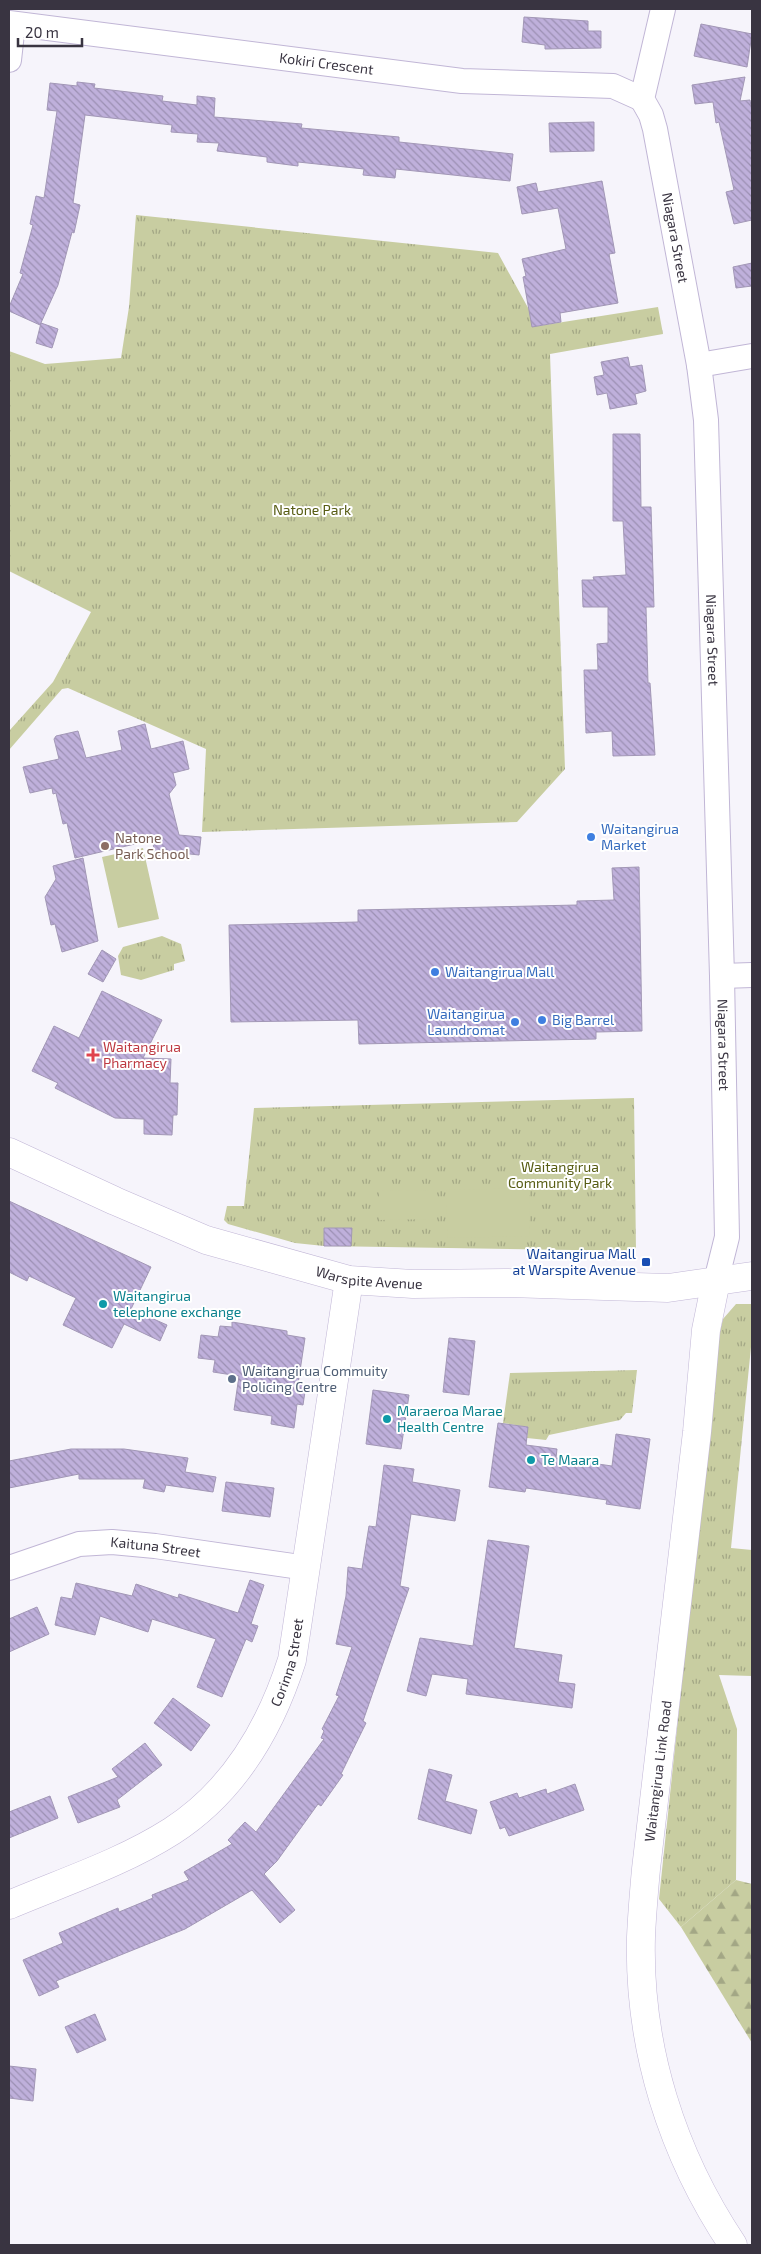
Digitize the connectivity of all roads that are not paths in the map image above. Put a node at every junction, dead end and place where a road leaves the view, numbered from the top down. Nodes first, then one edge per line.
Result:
1 (663, 9) edge
2 (11, 24) edge
3 (9, 60) edge
4 (642, 99) junction
5 (752, 356) edge
6 (699, 365) junction
7 (752, 975) edge
8 (722, 976) junction
9 (9, 1152) edge
10 (752, 1276) edge
11 (349, 1280) junction
12 (716, 1281) junction
13 (9, 1568) edge
14 (307, 1568) junction
15 (9, 1905) edge
16 (734, 2245) edge

1 - 4 street
2 - 3 street
2 - 4 street, Kokiri Crescent
4 - 6 street, Niagara Street
5 - 6 street
6 - 8 street, Niagara Street
7 - 8 street
8 - 12 street, Niagara Street
9 - 11 main road, Warspite Avenue
10 - 12 main road, Warspite Avenue
11 - 12 main road, Warspite Avenue
11 - 14 main road, Corinna Street
12 - 16 main road, Waitangirua Link Road
13 - 14 street, Kaituna Street
14 - 15 main road, Corinna Street

